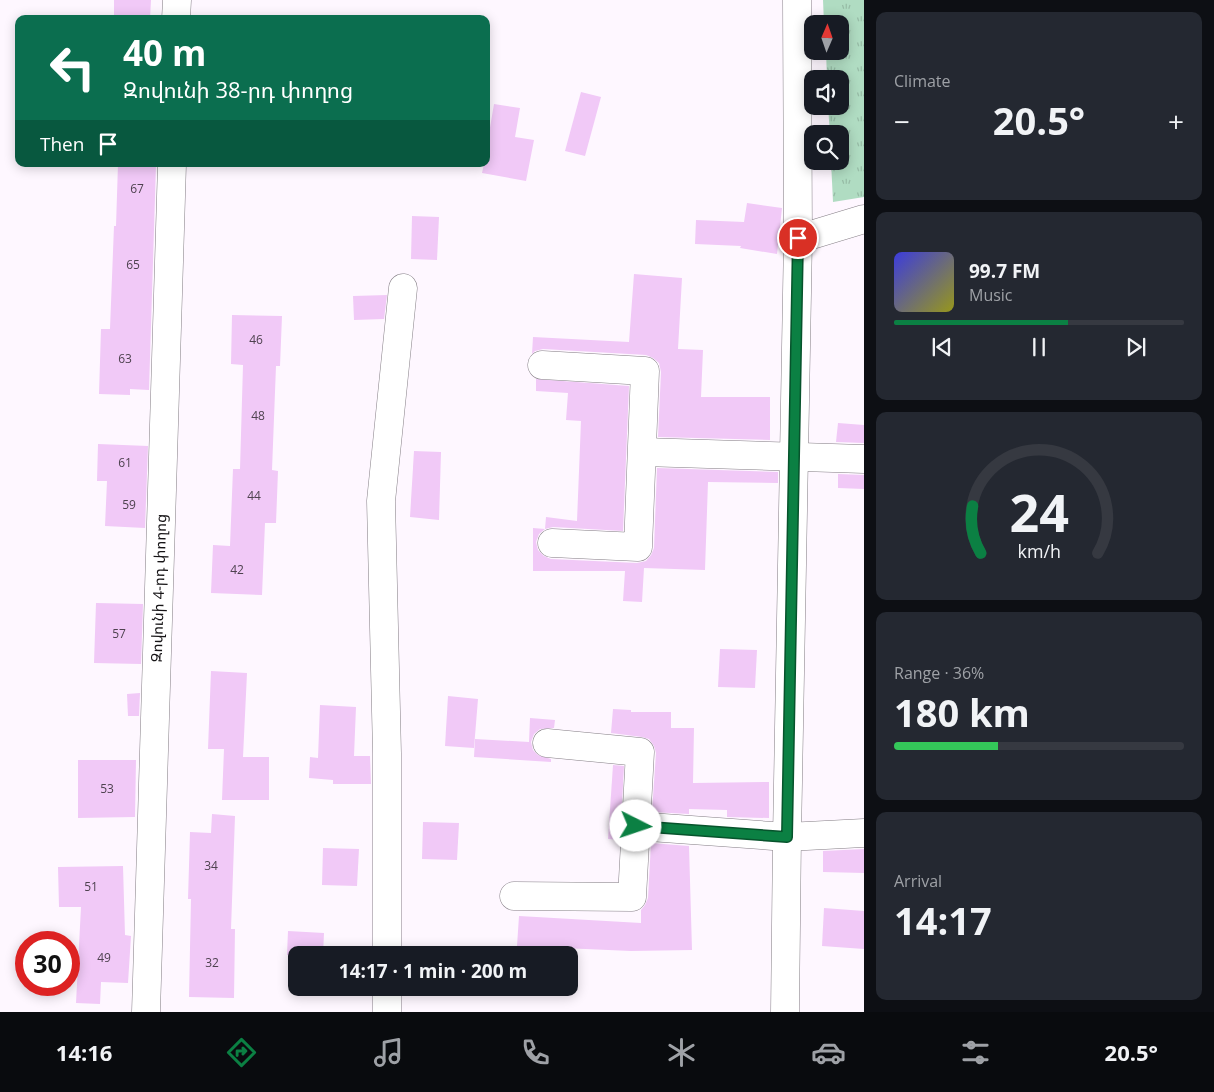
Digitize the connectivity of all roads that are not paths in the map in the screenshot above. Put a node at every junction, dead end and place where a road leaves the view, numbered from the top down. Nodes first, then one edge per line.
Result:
1 (177, 0) edge
2 (797, 0) edge
3 (176, 15) edge
4 (172, 167) edge
5 (864, 219) edge
6 (798, 238) junction
7 (404, 288) dead end
8 (542, 365) dead end
9 (643, 452) junction
10 (795, 457) junction
11 (864, 459) edge
12 (552, 543) dead end
13 (547, 743) dead end
14 (636, 826) junction
15 (864, 833) edge
16 (787, 837) junction
17 (514, 896) dead end
18 (387, 946) edge
19 (387, 996) edge
20 (146, 1012) edge
21 (387, 1012) edge
22 (785, 1012) edge

1 - 3 street
2 - 6 street
4 - 20 street, Զովունի 4-րդ փողոց
5 - 6 street
6 - 10 street
7 - 18 street
8 - 9 street
9 - 10 street
9 - 12 street
10 - 11 street
10 - 16 street
13 - 14 street
14 - 16 street
14 - 17 street
15 - 16 street
16 - 22 street
19 - 21 street

